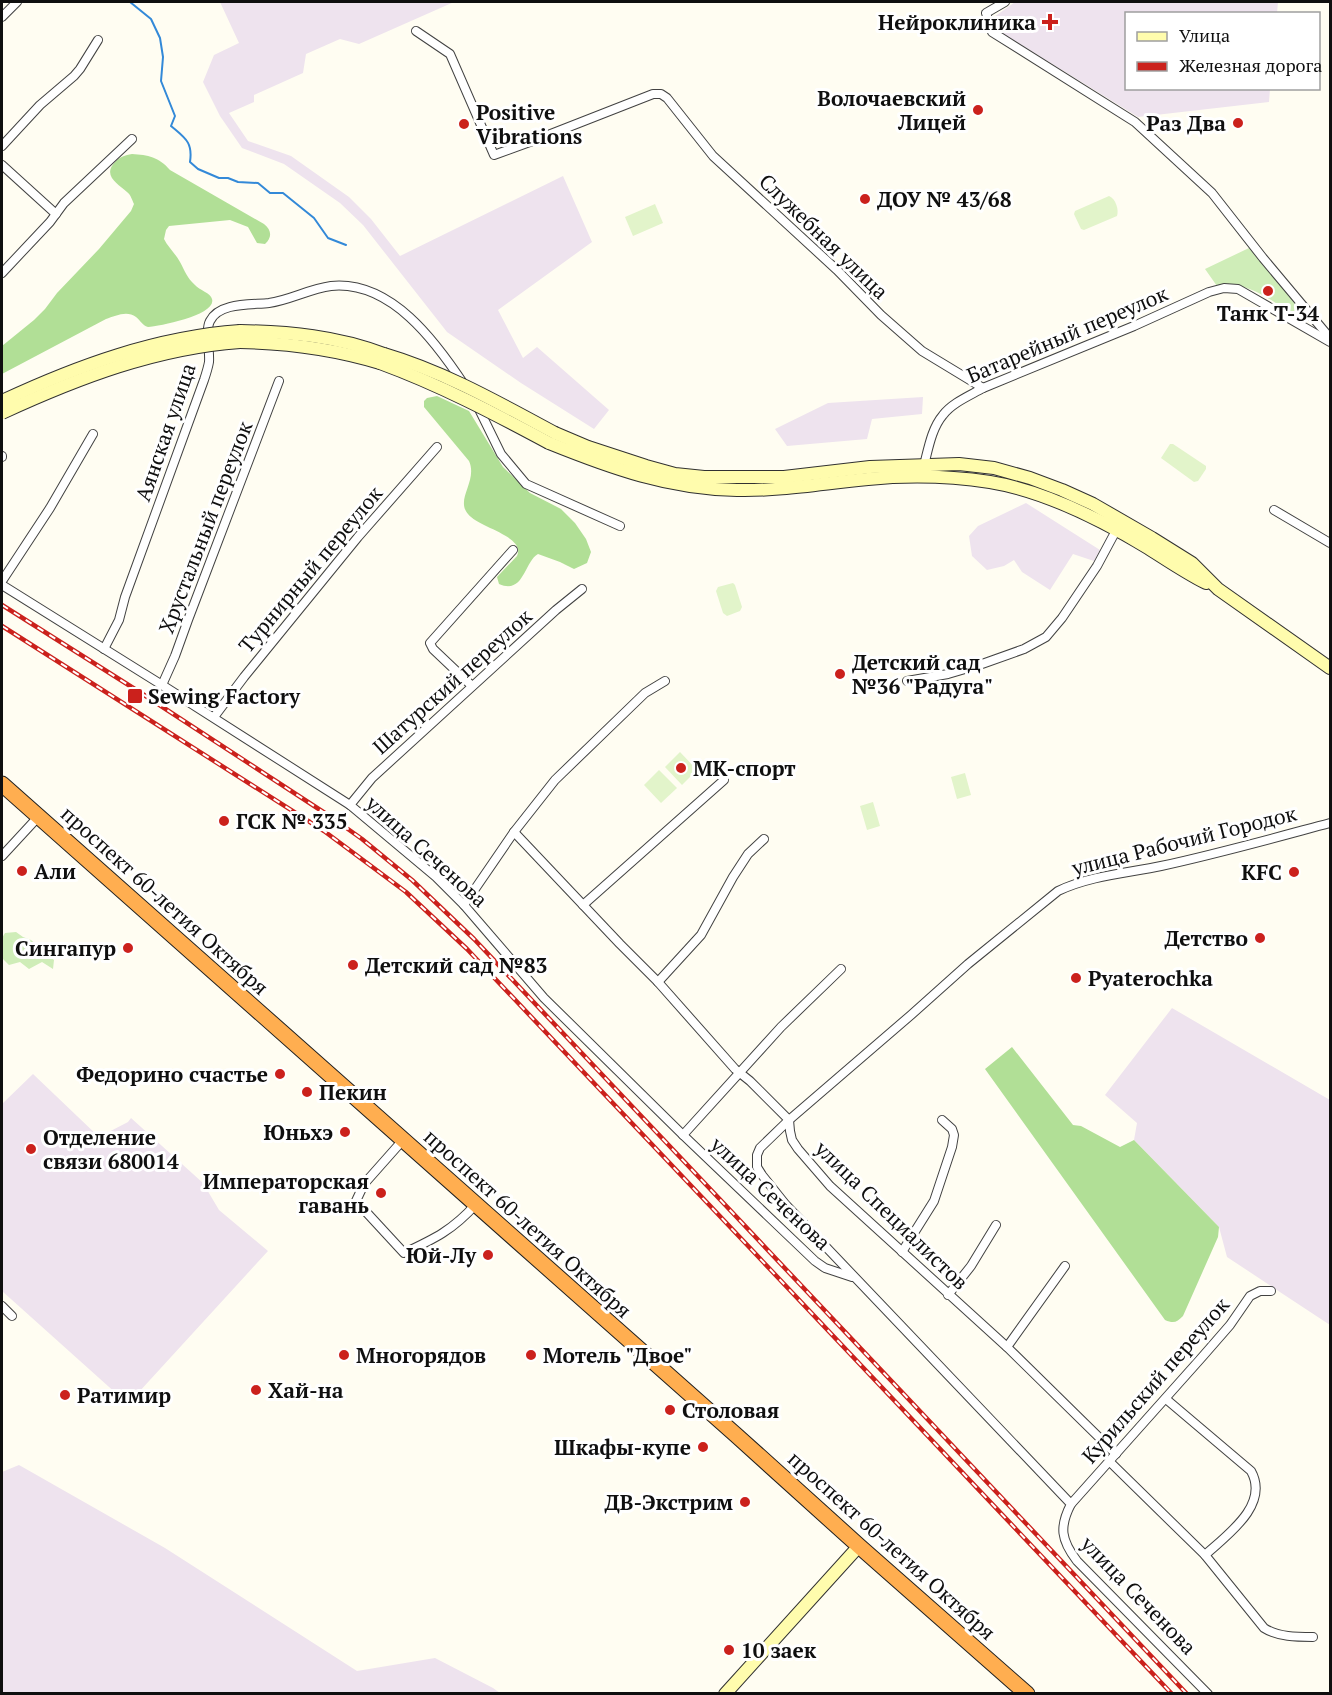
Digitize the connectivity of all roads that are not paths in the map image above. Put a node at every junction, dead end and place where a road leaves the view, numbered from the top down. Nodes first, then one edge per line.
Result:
1 (17, 2) edge
2 (1005, 2) edge
3 (2, 17) edge
4 (416, 31) dead end
5 (98, 40) dead end
6 (132, 139) dead end
7 (2, 146) edge
8 (2, 165) edge
9 (56, 214) junction
10 (2, 273) edge
11 (240, 337) junction
12 (1330, 340) edge
13 (279, 381) dead end
14 (982, 388) junction
15 (2, 401) edge
16 (2, 413) edge
17 (93, 434) dead end
18 (437, 447) dead end
19 (923, 471) junction
20 (1274, 510) dead end
21 (1119, 525) junction
22 (620, 526) dead end
23 (1330, 543) edge
24 (513, 550) dead end
25 (2, 583) edge
26 (582, 589) dead end
27 (104, 649) junction
28 (1330, 668) edge
29 (665, 681) dead end
30 (908, 681) dead end
31 (162, 685) junction
32 (472, 686) junction
33 (214, 717) junction
34 (724, 780) dead end
35 (2, 784) edge
36 (350, 805) junction
37 (39, 816) junction
38 (1330, 823) edge
39 (514, 832) junction
40 (764, 839) dead end
41 (2, 856) edge
42 (464, 905) junction
43 (583, 905) junction
44 (841, 969) dead end
45 (658, 982) junction
46 (740, 1074) junction
47 (789, 1120) junction
48 (942, 1120) dead end
49 (683, 1135) junction
50 (403, 1140) junction
51 (757, 1167) joint
52 (476, 1204) junction
53 (996, 1225) dead end
54 (902, 1252) junction
55 (1065, 1266) dead end
56 (855, 1278) junction
57 (1271, 1291) dead end
58 (948, 1295) junction
59 (2, 1306) edge
60 (12, 1316) dead end
61 (1007, 1347) junction
62 (1166, 1399) junction
63 (1116, 1454) junction
64 (1110, 1462) junction
65 (1071, 1504) junction
66 (859, 1546) junction
67 (1205, 1555) junction
68 (1313, 1637) dead end
69 (725, 1694) edge
70 (1028, 1694) edge
71 (1208, 1694) edge

1 - 3 street
2 - 12 street
4 - 14 street, Служебная улица
5 - 7 street
6 - 9 street
8 - 9 street
9 - 10 street
11 - 15 main road, bridge
11 - 16 main road, bridge
11 - 19 main road, bridge
12 - 14 street, Батарейный переулок
13 - 31 street, Хрустальный переулок
14 - 19 street, Батарейный переулок
17 - 25 street
18 - 33 street, Турнирный переулок
19 - 21 main road
20 - 23 street
21 - 28 main road
21 - 30 street
22 - 27 street, Аянская улица
24 - 32 street
25 - 27 street, улица Сеченова
26 - 32 street, Шатурский переулок
27 - 31 street, улица Сеченова
29 - 39 street
31 - 33 street, улица Сеченова
32 - 36 street, Шатурский переулок
33 - 36 street, улица Сеченова
34 - 43 street
35 - 37 highway, проспект 60-летия Октября
36 - 42 street, улица Сеченова
37 - 41 street
37 - 50 highway, проспект 60-летия Октября
38 - 47 street, улица Рабочий Городок
39 - 42 street
39 - 43 street, улица Специалистов
40 - 45 street
42 - 49 street, улица Сеченова
43 - 45 street, улица Специалистов
44 - 46 street
45 - 46 street, улица Специалистов
46 - 47 street, улица Специалистов
46 - 49 street
47 - 51 street, улица Рабочий Городок
47 - 54 street, улица Специалистов
48 - 54 street
49 - 56 street, улица Сеченова
50 - 52 highway, проспект 60-летия Октября
50 - 52 street
51 - 56 street, улица Сеченова
52 - 66 highway, проспект 60-летия Октября
53 - 58 street
54 - 58 street, улица Специалистов
55 - 61 street
56 - 65 street, улица Сеченова
57 - 62 street, Курильский переулок
58 - 61 street, улица Специалистов
59 - 60 street
61 - 63 street, улица Специалистов
62 - 63 street, Курильский переулок
62 - 67 street
63 - 64 street, Курильский переулок
64 - 65 street, Курильский переулок
64 - 67 street
65 - 71 street, улица Сеченова
66 - 69 main road
66 - 70 highway, проспект 60-летия Октября
67 - 68 street

